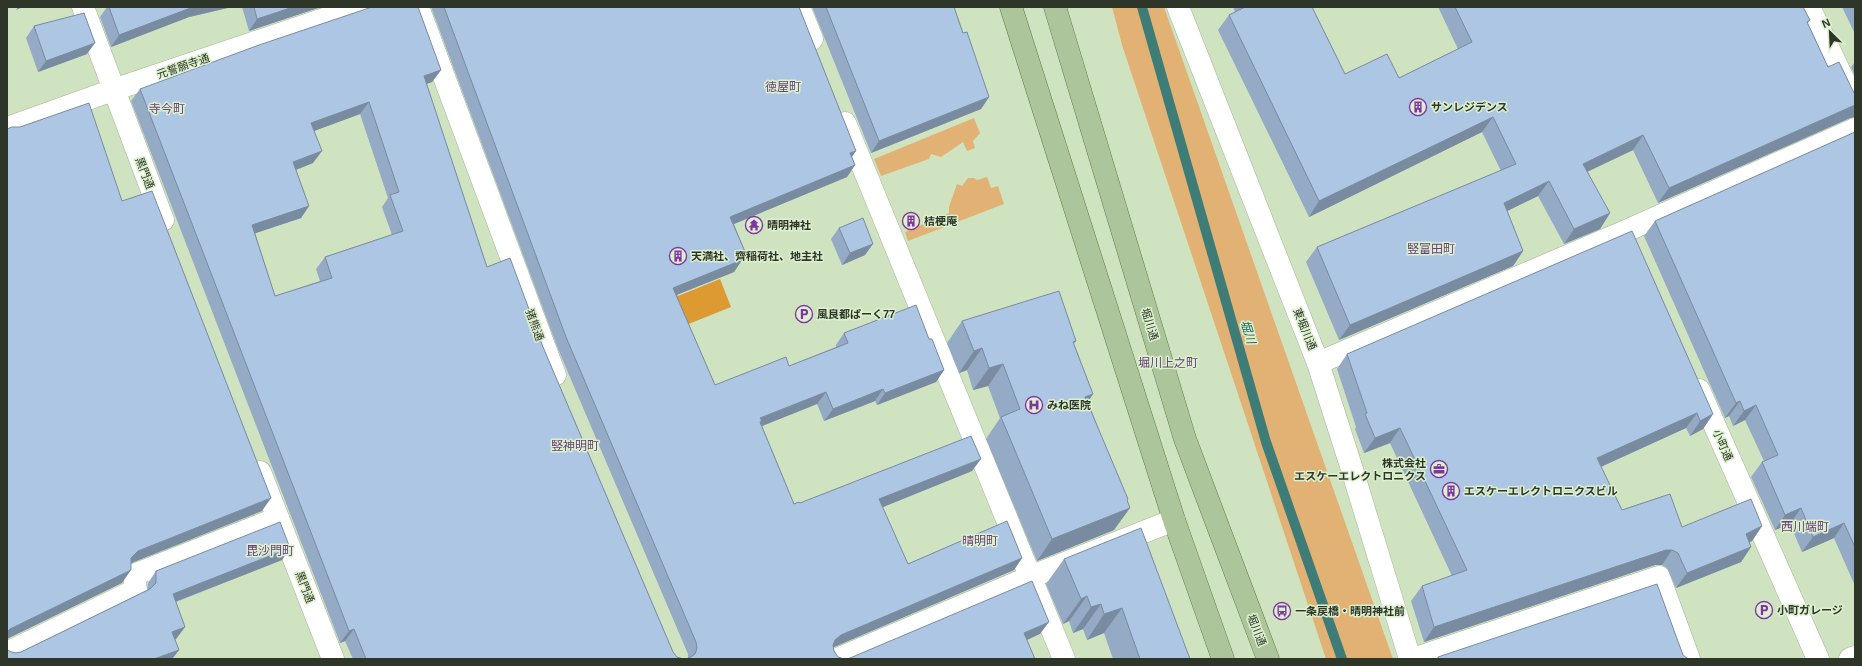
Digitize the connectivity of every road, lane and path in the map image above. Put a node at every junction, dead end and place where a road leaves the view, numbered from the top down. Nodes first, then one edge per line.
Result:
1 (83, 7) edge
2 (360, 7) edge
3 (418, 7) edge
4 (799, 7) edge
5 (1011, 7) edge
6 (1055, 7) edge
7 (1178, 7) edge
8 (1809, 7) edge
9 (818, 55) edge
10 (113, 90) junction
11 (1855, 104) edge
12 (838, 105) edge
13 (7, 128) edge
14 (1855, 129) edge
15 (170, 238) edge
16 (1318, 363) junction
17 (1692, 374) edge
18 (564, 396) edge
19 (252, 452) edge
20 (278, 518) junction
21 (1174, 520) junction
22 (1030, 577) junction
23 (7, 653) edge
24 (1855, 657) edge
25 (333, 659) edge
26 (837, 659) edge
27 (1064, 659) edge
28 (1223, 659) edge
29 (1268, 659) edge
30 (1410, 659) edge
31 (1413, 659) edge
32 (1689, 659) edge
33 (1818, 659) edge
34 (1850, 659) edge

1 - 10 street, 黒門通
2 - 10 street, 元誓願寺通
3 - 18 street, 猪熊通
4 - 9 street
5 - 21 main road
6 - 29 main road, 堀川通
7 - 16 street, 東堀川通
8 - 11 street
10 - 13 street, 元誓願寺通
10 - 15 street, 黒門通
12 - 22 street
14 - 16 street
16 - 30 street, 東堀川通
17 - 33 street, 小町通
19 - 20 street, 黒門通
20 - 23 street
20 - 25 street, 黒門通
21 - 22 street
21 - 28 main road
22 - 26 street
22 - 27 street
24 - 34 street
31 - 32 street

